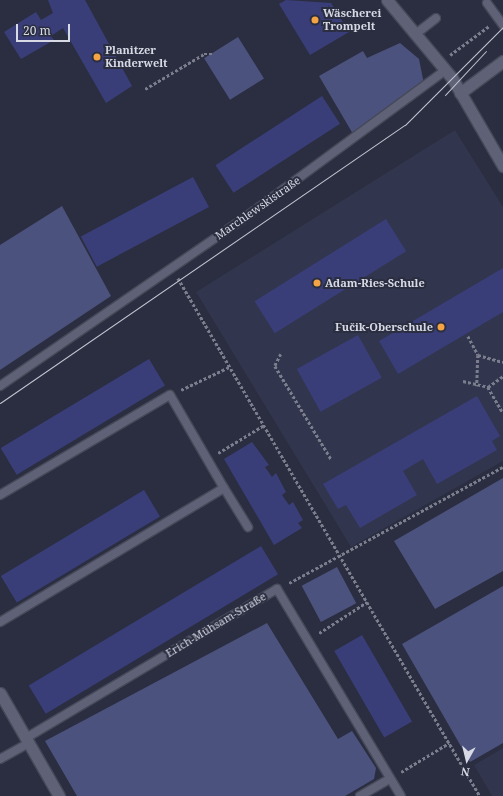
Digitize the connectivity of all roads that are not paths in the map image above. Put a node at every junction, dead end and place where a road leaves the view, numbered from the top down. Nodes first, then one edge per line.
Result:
1 (387, 0) edge
2 (487, 3) dead end
3 (436, 18) dead end
4 (501, 22) edge
5 (417, 33) junction
6 (503, 61) edge
7 (446, 70) junction
8 (460, 93) junction
9 (503, 166) edge
10 (0, 386) edge
11 (224, 488) junction
12 (0, 495) edge
13 (248, 527) dead end
14 (0, 622) edge
15 (0, 693) edge
16 (28, 740) junction
17 (0, 759) edge
18 (389, 779) junction
19 (59, 796) edge
20 (360, 796) edge
21 (401, 796) edge

1 - 5 street
2 - 4 lane
3 - 5 lane
5 - 7 street
6 - 8 street
7 - 8 street
7 - 10 lane, Marchlewskistraße
8 - 9 street
11 - 12 lane
11 - 13 lane
11 - 14 lane
15 - 16 street
16 - 17 lane, Erich-Mühsam-Straße
16 - 18 lane, Erich-Mühsam-Straße
16 - 19 street
18 - 20 lane
18 - 21 lane, Erich-Mühsam-Straße

